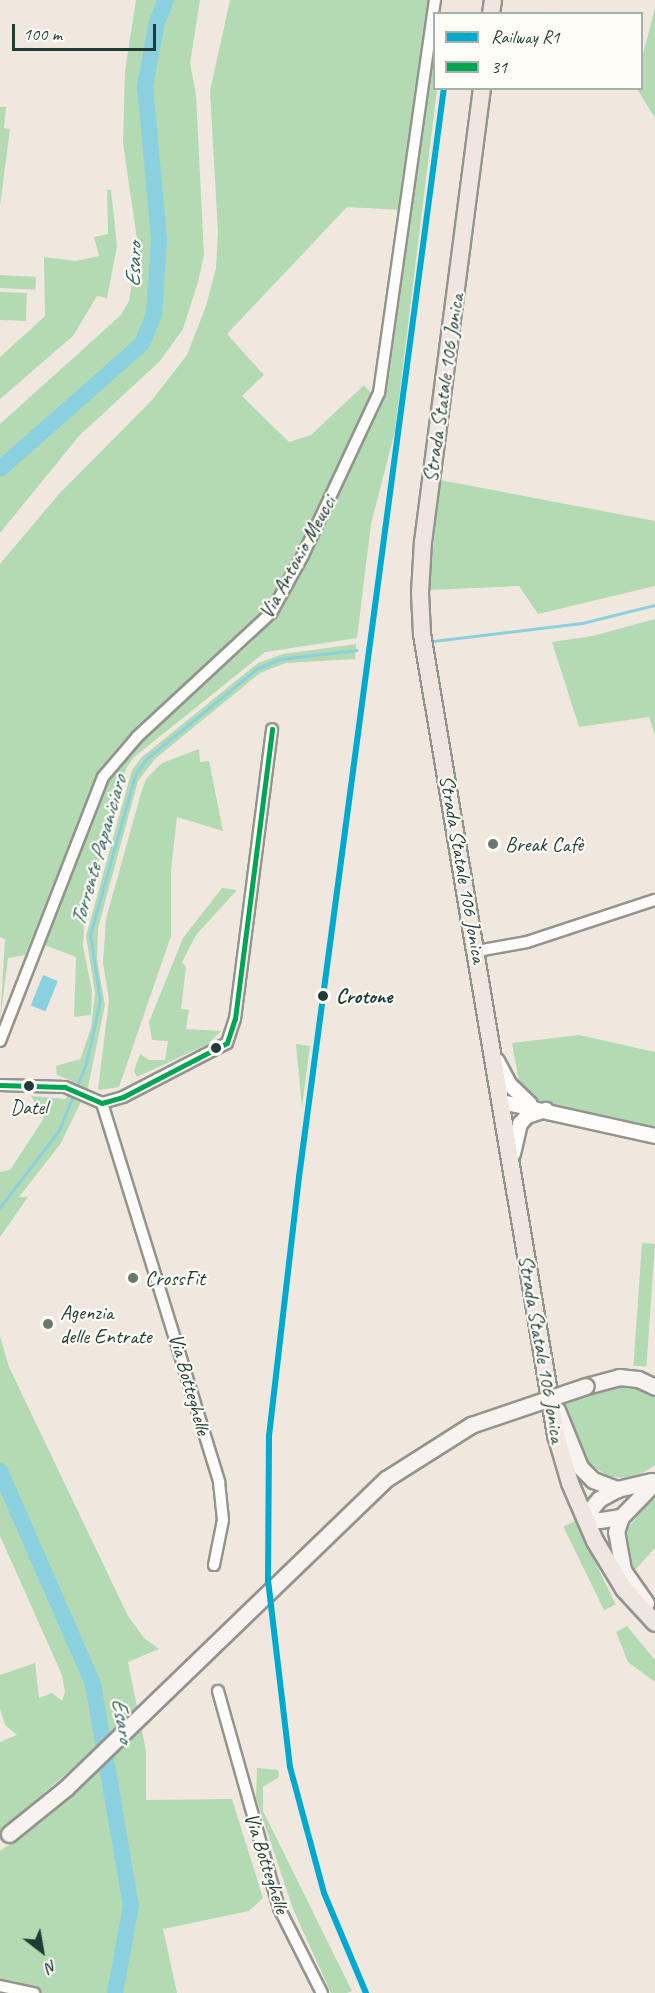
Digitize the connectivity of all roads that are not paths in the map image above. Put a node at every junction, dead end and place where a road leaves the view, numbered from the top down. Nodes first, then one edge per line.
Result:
1 (433, 14) edge
2 (482, 90) edge
3 (272, 729) dead end
4 (655, 900) edge
5 (477, 951) junction
6 (0, 1041) edge
7 (496, 1059) junction
8 (0, 1085) edge
9 (102, 1103) junction
10 (503, 1105) junction
11 (546, 1110) junction
12 (655, 1136) edge
13 (512, 1165) junction
14 (542, 1363) junction
15 (655, 1386) edge
16 (655, 1480) edge
17 (617, 1489) junction
18 (584, 1517) junction
19 (621, 1517) junction
20 (214, 1565) dead end
21 (655, 1615) edge
22 (655, 1623) edge
23 (218, 1691) dead end
24 (5, 1837) edge
25 (0, 1986) edge
26 (34, 1993) edge
27 (322, 1993) edge

1 - 6 street, Via Antonio Meucci
2 - 5 main road, Strada Statale 106 Jonica
3 - 9 street
4 - 5 street
5 - 7 main road, Strada Statale 106 Jonica
7 - 10 main road, Strada Statale 106 Jonica
7 - 11 street
8 - 9 street
9 - 20 street, Via Botteghelle
10 - 11 street
10 - 13 main road, Strada Statale 106 Jonica
11 - 12 street
11 - 13 street
13 - 14 main road, Strada Statale 106 Jonica
14 - 17 main road
14 - 18 main road, Strada Statale 106 Jonica
15 - 24 main road, bridge
16 - 17 main road
16 - 19 main road
17 - 18 main road
18 - 19 main road
18 - 22 main road, Strada Statale 106 Jonica
19 - 21 main road
23 - 27 street, Via Botteghelle
25 - 26 street

